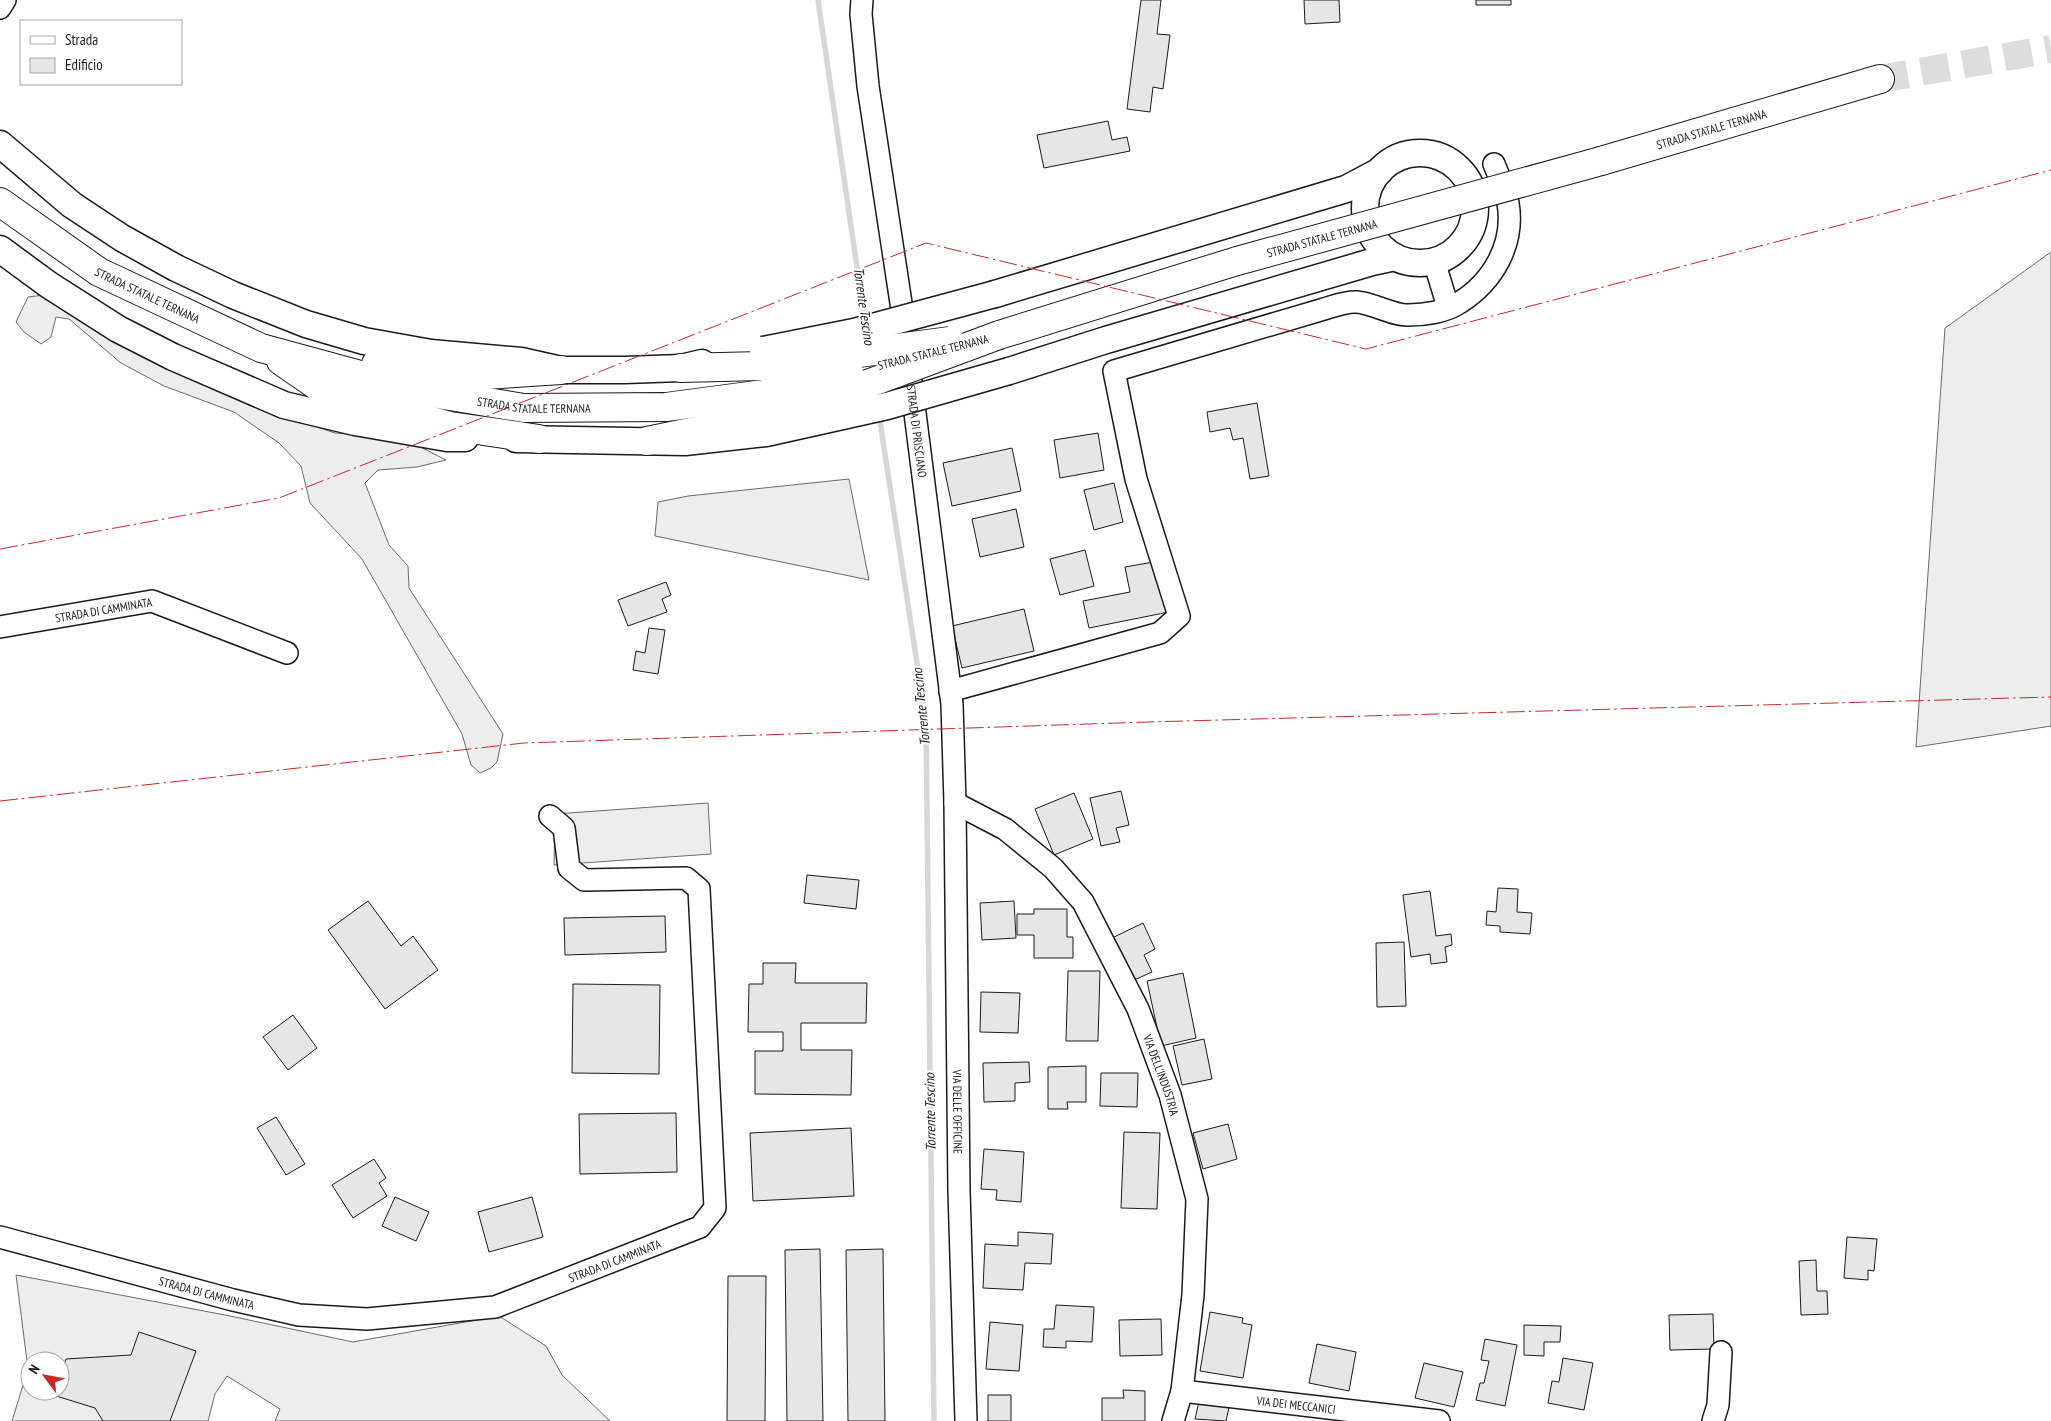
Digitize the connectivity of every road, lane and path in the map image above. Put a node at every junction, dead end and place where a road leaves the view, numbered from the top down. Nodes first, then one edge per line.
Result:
1 (5, 0) edge
2 (862, 0) edge
3 (0, 8) edge
4 (1880, 78) tunnel mouth
5 (0, 144) edge
6 (1494, 164) dead end
7 (1380, 170) junction
8 (0, 202) edge
9 (0, 249) edge
10 (1395, 257) junction
11 (1434, 261) junction
12 (1448, 308) junction
13 (999, 335) junction
14 (261, 348) junction
15 (762, 358) junction
16 (681, 368) joint
17 (561, 370) junction
18 (765, 415) junction
19 (539, 439) junction
20 (648, 441) joint
21 (0, 627) edge
22 (287, 654) dead end
23 (950, 691) junction
24 (955, 803) junction
25 (550, 816) dead end
26 (0, 1237) edge
27 (1721, 1352) dead end
28 (1182, 1391) junction
29 (966, 1421) edge
30 (1173, 1421) edge
31 (1440, 1421) edge
32 (1712, 1421) edge

1 - 3 street
2 - 23 street, STRADA DI PRISCIANO
4 - 13 highway, STRADA STATALE TERNANA, bridge
5 - 17 main road
6 - 12 street
7 - 10 main road
7 - 11 main road
7 - 15 main road, bridge
8 - 14 highway, STRADA STATALE TERNANA
9 - 19 main road
10 - 11 main road
10 - 18 main road, bridge
11 - 12 street
12 - 23 street
13 - 15 highway, bridge
13 - 18 highway, STRADA STATALE TERNANA, bridge
14 - 17 highway
14 - 18 highway, STRADA STATALE TERNANA
14 - 19 highway
15 - 16 highway
16 - 17 main road
18 - 20 highway
19 - 20 main road
21 - 22 street, STRADA DI CAMMINATA
23 - 24 street, STRADA DI PRISCIANO
24 - 28 street, VIA DELL'INDUSTRIA
24 - 29 street, VIA DELLE OFFICINE
25 - 26 street, STRADA DI CAMMINATA
27 - 32 street
28 - 30 street, VIA DELL'INDUSTRIA
28 - 31 street, VIA DEI MECCANICI

